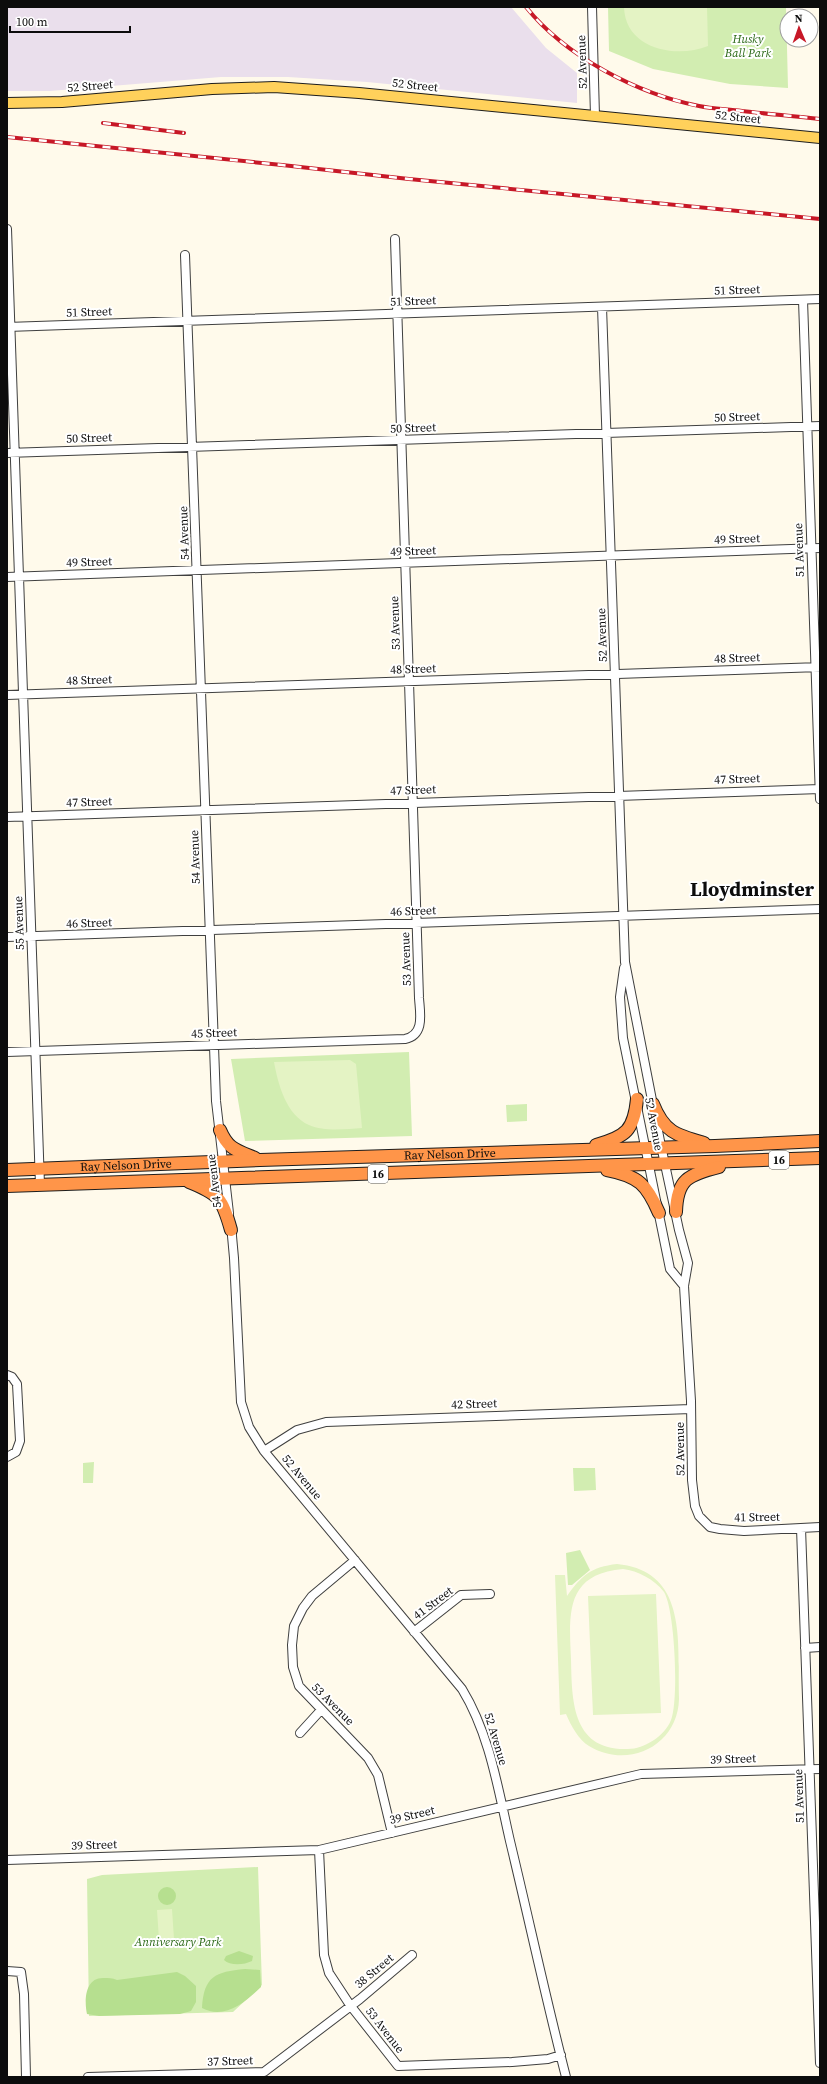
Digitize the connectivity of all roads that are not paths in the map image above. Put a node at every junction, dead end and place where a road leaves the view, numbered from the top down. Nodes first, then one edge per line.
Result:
1 (592, 7) edge
2 (7, 103) edge
3 (595, 116) junction
4 (820, 138) edge
5 (7, 229) edge
6 (395, 239) dead end
7 (186, 255) dead end
8 (820, 299) edge
9 (803, 300) junction
10 (602, 307) junction
11 (397, 314) junction
12 (188, 321) junction
13 (9, 327) edge
14 (820, 426) edge
15 (807, 427) junction
16 (608, 433) junction
17 (400, 440) junction
18 (193, 447) junction
19 (11, 453) edge
20 (811, 548) junction
21 (820, 548) edge
22 (612, 555) junction
23 (405, 563) junction
24 (198, 570) junction
25 (19, 576) junction
26 (7, 577) edge
27 (818, 667) edge
28 (616, 674) junction
29 (409, 681) junction
30 (201, 688) junction
31 (7, 695) edge
32 (23, 695) junction
33 (820, 789) edge
34 (620, 795) junction
35 (820, 799) edge
36 (413, 802) junction
37 (205, 810) junction
38 (26, 816) junction
39 (7, 817) edge
40 (820, 909) edge
41 (624, 916) junction
42 (417, 923) junction
43 (209, 930) junction
44 (7, 937) edge
45 (31, 937) junction
46 (625, 962) junction
47 (418, 1030) joint
48 (214, 1045) junction
49 (35, 1051) junction
50 (7, 1052) edge
51 (637, 1099) junction
52 (653, 1104) junction
53 (220, 1130) junction
54 (820, 1140) edge
55 (715, 1146) junction
56 (646, 1148) junction
57 (662, 1148) junction
58 (574, 1150) junction
59 (820, 1158) edge
60 (260, 1160) junction
61 (223, 1161) junction
62 (738, 1162) junction
63 (665, 1164) junction
64 (649, 1165) junction
65 (586, 1167) junction
66 (40, 1169) junction
67 (531, 1169) junction
68 (7, 1170) edge
69 (225, 1178) junction
70 (511, 1179) dead end
71 (184, 1180) junction
72 (40, 1185) junction
73 (7, 1186) edge
74 (676, 1212) junction
75 (660, 1213) junction
76 (231, 1230) junction
77 (684, 1286) junction
78 (7, 1375) edge
79 (691, 1408) junction
80 (264, 1451) junction
81 (7, 1456) edge
82 (699, 1516) joint
83 (820, 1527) edge
84 (801, 1528) junction
85 (355, 1560) junction
86 (490, 1594) dead end
87 (414, 1632) junction
88 (820, 1647) edge
89 (805, 1648) junction
90 (322, 1710) junction
91 (300, 1733) dead end
92 (810, 1769) junction
93 (820, 1769) edge
94 (502, 1807) junction
95 (392, 1833) junction
96 (319, 1850) junction
97 (7, 1860) edge
98 (412, 1955) dead end
99 (9, 1971) edge
100 (350, 2005) junction
101 (561, 2055) junction
102 (820, 2064) edge
103 (26, 2077) edge
104 (88, 2077) edge
105 (566, 2077) edge

1 - 3 street, 52 Avenue
2 - 3 main road, 52 Street
3 - 4 main road, 52 Street
5 - 13 street, 55 Avenue
6 - 11 street, 53 Avenue
7 - 12 street, 54 Avenue
8 - 9 street, 51 Street
9 - 10 street, 51 Street
9 - 15 street, 51 Avenue
10 - 11 street, 51 Street
10 - 16 street, 52 Avenue
11 - 12 street, 51 Street
11 - 17 street, 53 Avenue
12 - 13 street, 51 Street
12 - 18 street, 54 Avenue
13 - 19 street, 55 Avenue
14 - 15 street, 50 Street
15 - 16 street, 50 Street
15 - 20 street, 51 Avenue
16 - 17 street, 50 Street
16 - 22 street, 52 Avenue
17 - 18 street, 50 Street
17 - 23 street, 53 Avenue
18 - 19 street, 50 Street
18 - 24 street, 54 Avenue
19 - 25 street, 55 Avenue
20 - 21 street, 49 Street
20 - 22 street, 49 Street
20 - 27 street, 51 Avenue
22 - 23 street, 49 Street
22 - 28 street, 52 Avenue
23 - 24 street, 49 Street
23 - 29 street, 53 Avenue
24 - 25 street, 49 Street
24 - 30 street, 54 Avenue
25 - 26 street, 49 Street
25 - 32 street, 55 Avenue
27 - 28 street, 48 Street
27 - 33 street, 51 Avenue
28 - 29 street, 48 Street
28 - 34 street, 52 Avenue
29 - 30 street, 48 Street
29 - 36 street, 53 Avenue
30 - 32 street, 48 Street
30 - 37 street, 54 Avenue
31 - 32 street, 48 Street
32 - 38 street, 55 Avenue
33 - 34 street, 47 Street
33 - 35 street, 51 Avenue
34 - 36 street, 47 Street
34 - 41 street, 52 Avenue
36 - 37 street, 47 Street
36 - 42 street, 53 Avenue
37 - 38 street, 47 Street
37 - 43 street, 54 Avenue
38 - 39 street, 47 Street
38 - 45 street, 55 Avenue
40 - 41 street, 46 Street
41 - 42 street, 46 Street
41 - 46 street, 52 Avenue
42 - 43 street, 46 Street
42 - 47 street, 53 Avenue
43 - 45 street, 46 Street
43 - 48 street, 54 Avenue
44 - 45 street, 46 Street
45 - 49 street, 55 Avenue
46 - 51 street, 52 Avenue
46 - 52 street, 52 Avenue
47 - 48 street, 45 Street
48 - 49 street, 45 Street
48 - 53 street, 54 Avenue
49 - 50 street, 45 Street
49 - 66 street, 55 Avenue
51 - 56 street, 52 Avenue
51 - 58 highway
52 - 55 highway
52 - 57 street, 52 Avenue
53 - 60 highway
53 - 61 street, 54 Avenue
54 - 55 highway, Ray Nelson Drive / 16
55 - 57 highway, Ray Nelson Drive / 16
56 - 57 highway, Ray Nelson Drive / 16
56 - 58 highway, Ray Nelson Drive / 16
56 - 64 street, 52 Avenue
57 - 63 street, 52 Avenue
58 - 60 highway, Ray Nelson Drive / 16
59 - 62 highway, Ray Nelson Drive / 16
60 - 61 highway, Ray Nelson Drive
61 - 66 highway, Ray Nelson Drive
61 - 69 street, 54 Avenue
62 - 63 highway, Ray Nelson Drive / 16
62 - 74 highway
63 - 64 highway, Ray Nelson Drive / 16
63 - 74 street, 52 Avenue
64 - 65 highway, Ray Nelson Drive / 16
64 - 75 street, 52 Avenue
65 - 67 highway, Ray Nelson Drive / 16
65 - 75 highway
66 - 68 highway, Ray Nelson Drive
66 - 72 street, 55 Avenue
67 - 69 highway, Ray Nelson Drive / 16
67 - 70 highway
69 - 71 highway, Ray Nelson Drive / 16
69 - 76 street, 54 Avenue
71 - 72 highway, Ray Nelson Drive / 16
71 - 76 highway
72 - 73 highway, Ray Nelson Drive / 16
74 - 77 street, 52 Avenue
75 - 77 street, 52 Avenue
76 - 80 street, 54 Avenue
77 - 79 street, 52 Avenue
78 - 81 street
79 - 80 street, 42 Street
79 - 82 street, 52 Avenue
80 - 85 street, 52 Avenue
82 - 84 street, 41 Street
83 - 84 street, 41 Street
84 - 89 street, 51 Avenue
85 - 87 street, 52 Avenue
85 - 90 street, 53 Avenue
86 - 87 street, 41 Street
87 - 94 street, 52 Avenue
88 - 89 street
89 - 92 street, 51 Avenue
90 - 91 street
90 - 95 street, 53 Avenue
92 - 93 street, 39 Street
92 - 94 street, 39 Street
92 - 102 street, 51 Avenue
94 - 95 street, 39 Street
94 - 101 street, 52 Avenue
95 - 96 street, 39 Street
96 - 97 street, 39 Street
96 - 100 street, 53 Avenue
98 - 100 street, 38 Street
99 - 103 street
100 - 101 street, 53 Avenue
100 - 104 street, 37 Street
101 - 105 street, 52 Avenue

